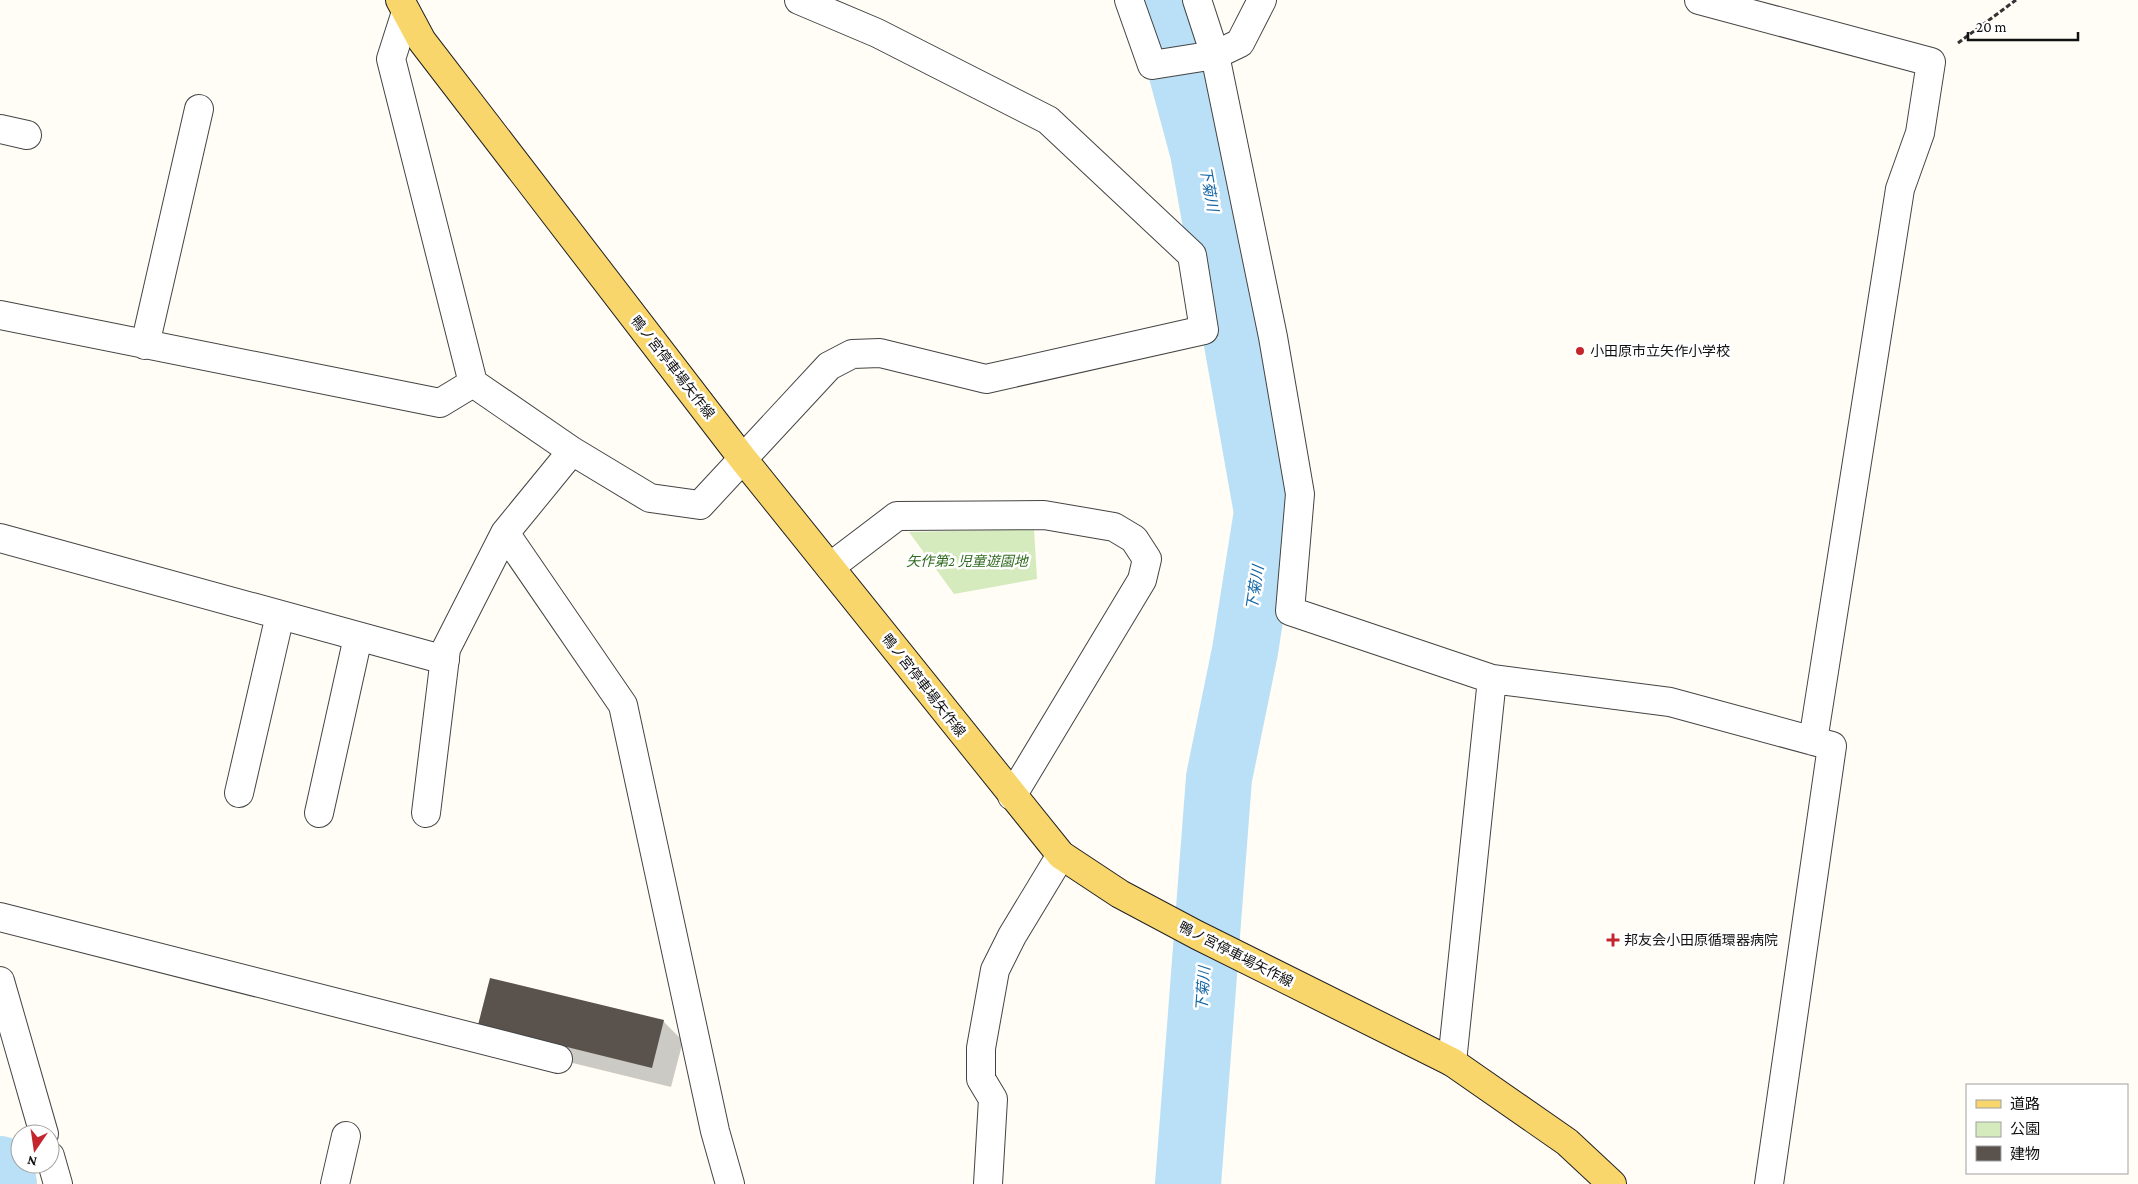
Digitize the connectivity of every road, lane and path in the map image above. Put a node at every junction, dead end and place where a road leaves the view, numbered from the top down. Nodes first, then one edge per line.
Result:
1 (799, 0) edge
2 (1128, 0) edge
3 (1197, 0) edge
4 (1262, 0) edge
5 (1699, 0) edge
6 (2016, 0) edge
7 (403, 6) edge
8 (1203, 57) junction
9 (1931, 62) junction
10 (199, 109) dead end
11 (0, 129) edge
12 (27, 135) dead end
13 (0, 315) edge
14 (145, 345) junction
15 (473, 382) junction
16 (572, 451) junction
17 (743, 459) junction
18 (505, 533) junction
19 (0, 538) edge
20 (830, 567) junction
21 (280, 615) junction
22 (358, 637) junction
23 (445, 660) junction
24 (1492, 679) junction
25 (1813, 741) junction
26 (239, 793) dead end
27 (1012, 796) junction
28 (319, 813) dead end
29 (426, 813) dead end
30 (1061, 855) junction
31 (0, 917) edge
32 (0, 982) edge
33 (558, 1059) dead end
34 (1452, 1062) junction
35 (41, 1124) edge
36 (346, 1136) dead end
37 (335, 1184) edge
38 (730, 1184) edge
39 (988, 1184) edge
40 (1612, 1184) edge
41 (1769, 1184) edge

1 - 17 street
2 - 8 street
3 - 8 street
4 - 8 street
5 - 9 street
6 - 9 path
7 - 15 street
7 - 17 main road, 鴨ノ宮停車場矢作線
8 - 24 street
9 - 25 street
10 - 14 street
11 - 12 street
13 - 14 street
14 - 15 street
15 - 16 street
16 - 17 street
16 - 18 street
17 - 20 main road, 鴨ノ宮停車場矢作線
18 - 23 street
18 - 38 street
19 - 21 street
20 - 27 main road, 鴨ノ宮停車場矢作線
20 - 27 street
21 - 22 street
21 - 26 street
22 - 23 street
22 - 28 street
23 - 29 street
24 - 25 street
24 - 34 street
25 - 41 street
27 - 30 main road, 鴨ノ宮停車場矢作線
30 - 34 main road, 鴨ノ宮停車場矢作線
30 - 39 street
31 - 33 street
32 - 35 street
34 - 40 main road, 鴨ノ宮停車場矢作線
36 - 37 street

